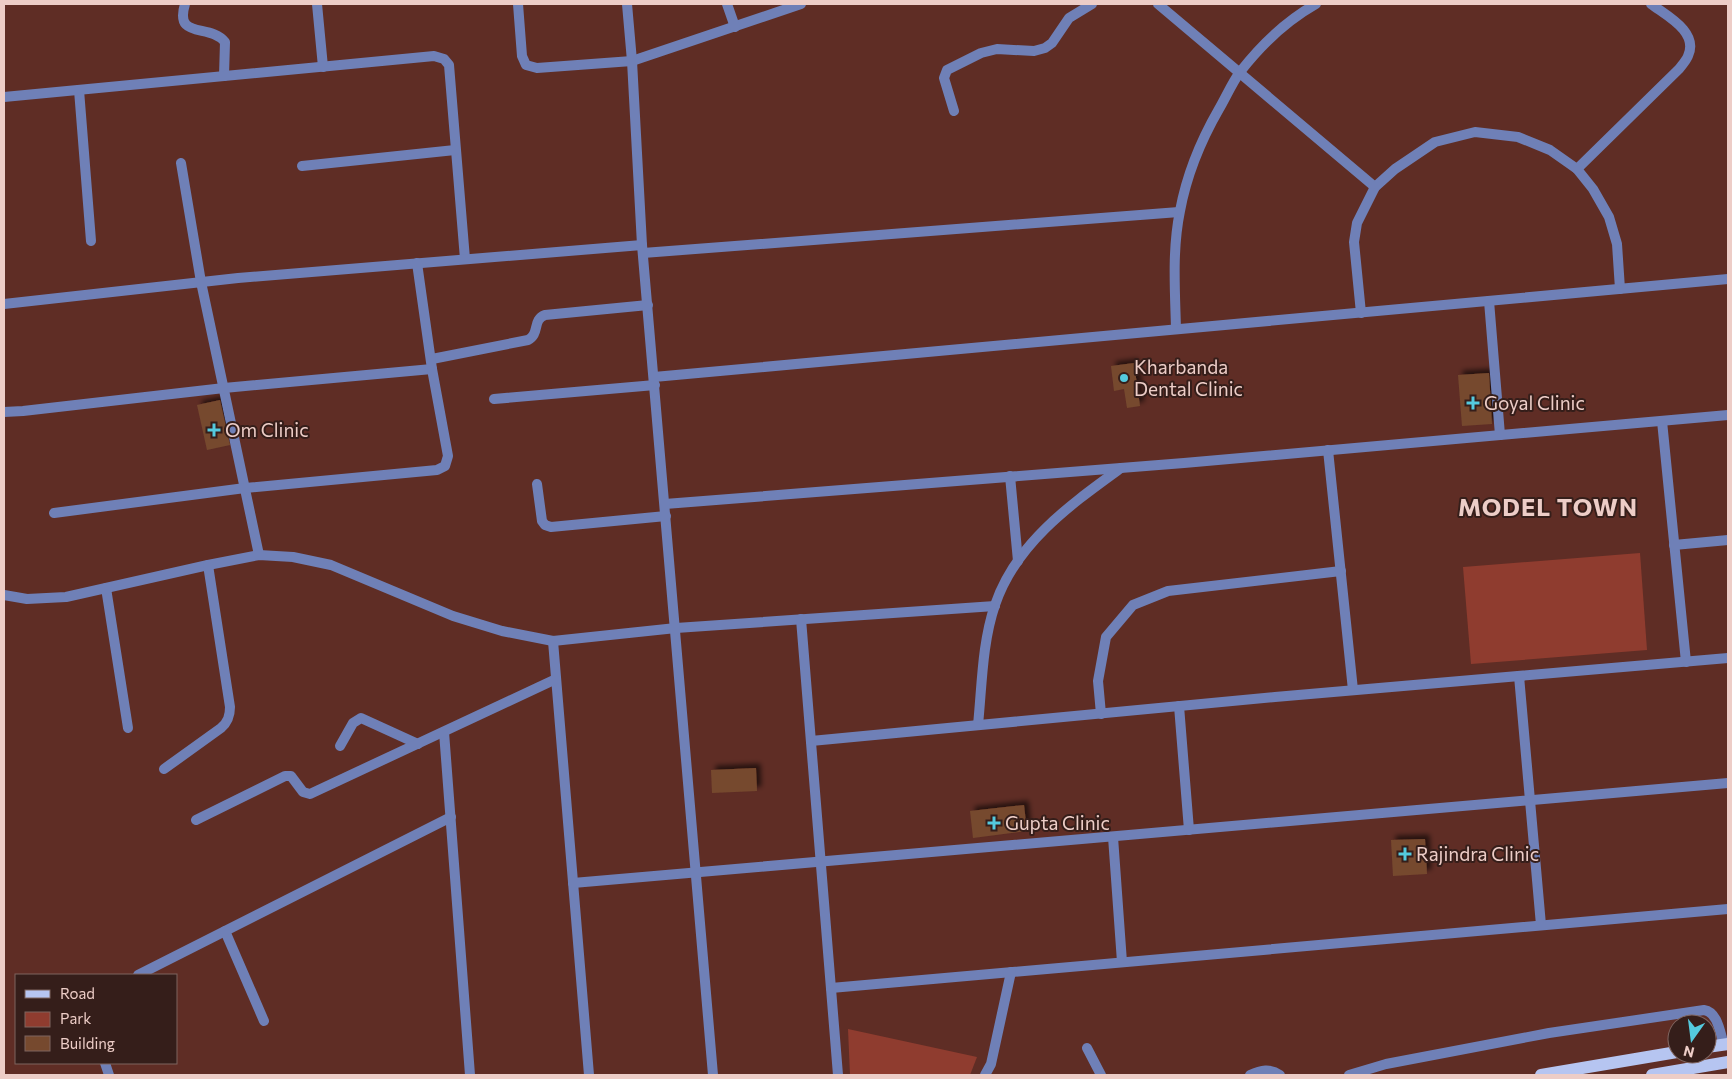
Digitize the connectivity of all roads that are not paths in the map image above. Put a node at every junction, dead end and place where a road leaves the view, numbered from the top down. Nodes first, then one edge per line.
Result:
1 (185, 4) edge
2 (317, 4) edge
3 (518, 4) edge
4 (627, 4) edge
5 (727, 4) edge
6 (801, 4) edge
7 (1092, 4) edge
8 (1158, 4) edge
9 (1316, 4) edge
10 (1651, 4) edge
11 (735, 27) junction
12 (632, 61) junction
13 (323, 67) junction
14 (1240, 73) junction
15 (224, 76) junction
16 (79, 90) junction
17 (4, 97) edge
18 (954, 111) dead end
19 (455, 150) junction
20 (181, 163) dead end
21 (302, 166) dead end
22 (1577, 170) junction
23 (1375, 187) junction
24 (1179, 212) junction
25 (91, 241) dead end
26 (643, 249) junction
27 (465, 259) junction
28 (417, 263) junction
29 (1728, 279) edge
30 (201, 282) junction
31 (1620, 289) junction
32 (1489, 301) junction
33 (4, 304) edge
34 (648, 305) junction
35 (1362, 312) junction
36 (1176, 329) junction
37 (432, 364) junction
38 (654, 381) junction
39 (224, 388) junction
40 (494, 399) dead end
41 (4, 412) edge
42 (1728, 415) edge
43 (1662, 421) junction
44 (1500, 435) junction
45 (1328, 450) junction
46 (1122, 468) junction
47 (1010, 476) junction
48 (537, 484) dead end
49 (245, 488) junction
50 (665, 504) junction
51 (54, 513) dead end
52 (666, 516) junction
53 (1728, 540) edge
54 (1674, 545) junction
55 (259, 555) junction
56 (1018, 561) junction
57 (208, 565) junction
58 (1341, 571) junction
59 (106, 588) junction
60 (4, 595) edge
61 (995, 606) junction
62 (801, 620) junction
63 (676, 628) junction
64 (553, 640) junction
65 (1728, 658) edge
66 (1686, 662) junction
67 (1519, 676) junction
68 (556, 679) junction
69 (1353, 690) junction
70 (1180, 706) junction
71 (1101, 714) junction
72 (978, 725) junction
73 (128, 728) dead end
74 (444, 732) junction
75 (811, 741) junction
76 (418, 744) junction
77 (340, 746) dead end
78 (164, 769) dead end
79 (1728, 783) edge
80 (1530, 800) junction
81 (450, 817) junction
82 (196, 820) dead end
83 (1188, 830) junction
84 (1113, 836) junction
85 (821, 862) junction
86 (696, 873) junction
87 (573, 883) junction
88 (1728, 909) edge
89 (1541, 925) junction
90 (225, 931) junction
91 (1122, 962) junction
92 (1011, 972) junction
93 (140, 974) edge
94 (831, 988) junction
95 (264, 1021) dead end
96 (1726, 1044) edge
97 (1087, 1048) dead end
98 (1667, 1054) edge
99 (1728, 1062) edge
100 (1605, 1070) edge
101 (470, 1075) edge
102 (589, 1075) edge
103 (713, 1075) edge
104 (838, 1075) edge
105 (985, 1075) edge
106 (1101, 1075) edge
107 (1250, 1075) edge
108 (1280, 1075) edge
109 (1350, 1075) edge
110 (1541, 1075) edge
111 (1652, 1075) edge

1 - 15 street
2 - 13 street
3 - 12 street
4 - 12 street
5 - 11 street
6 - 11 street
7 - 18 street
8 - 14 street
9 - 14 street
10 - 22 street
11 - 12 street
12 - 26 street
13 - 15 street
13 - 19 street
14 - 23 street
14 - 24 street
15 - 16 street
16 - 17 street
16 - 25 street
19 - 21 street
19 - 27 street
20 - 30 street
22 - 23 street
22 - 31 street
23 - 35 street
24 - 26 street
24 - 36 street
26 - 27 street
26 - 34 street
27 - 28 street
28 - 30 street
28 - 37 street
29 - 31 street
30 - 33 street
30 - 39 street
31 - 32 street
32 - 35 street
32 - 44 street
34 - 37 street
34 - 38 street
35 - 36 street
36 - 38 street
37 - 39 street
37 - 49 street
38 - 40 street
38 - 50 street
39 - 41 street
39 - 49 street
42 - 43 street
43 - 44 street
43 - 54 street
44 - 45 street
45 - 46 street
45 - 58 street
46 - 47 street
46 - 56 street
47 - 50 street
47 - 56 street
48 - 52 street
49 - 51 street
49 - 55 street
50 - 52 street
52 - 63 street
53 - 54 street
54 - 66 street
55 - 57 street
55 - 64 street
56 - 61 street
57 - 59 street
57 - 78 street
58 - 69 street
58 - 71 street
59 - 60 street
59 - 73 street
61 - 62 street
61 - 72 street
62 - 63 street
62 - 75 street
63 - 64 street
63 - 86 street
64 - 68 street
65 - 66 street
66 - 67 street
67 - 69 street
67 - 80 street
68 - 74 street
68 - 87 street
69 - 70 street
70 - 71 street
70 - 83 street
71 - 72 street
72 - 75 street
74 - 76 street
74 - 81 street
75 - 85 street
76 - 77 street
76 - 82 street
79 - 80 street
80 - 83 street
80 - 89 street
81 - 90 street
81 - 101 street
83 - 84 street
84 - 85 street
84 - 91 street
85 - 86 street
85 - 94 street
86 - 87 street
86 - 103 street
87 - 102 street
88 - 89 street
89 - 91 street
90 - 93 street
90 - 95 street
91 - 92 street
92 - 94 street
92 - 105 street
94 - 104 street
96 - 109 street
97 - 106 street
98 - 100 main road
99 - 111 main road
100 - 110 main road
107 - 108 street

